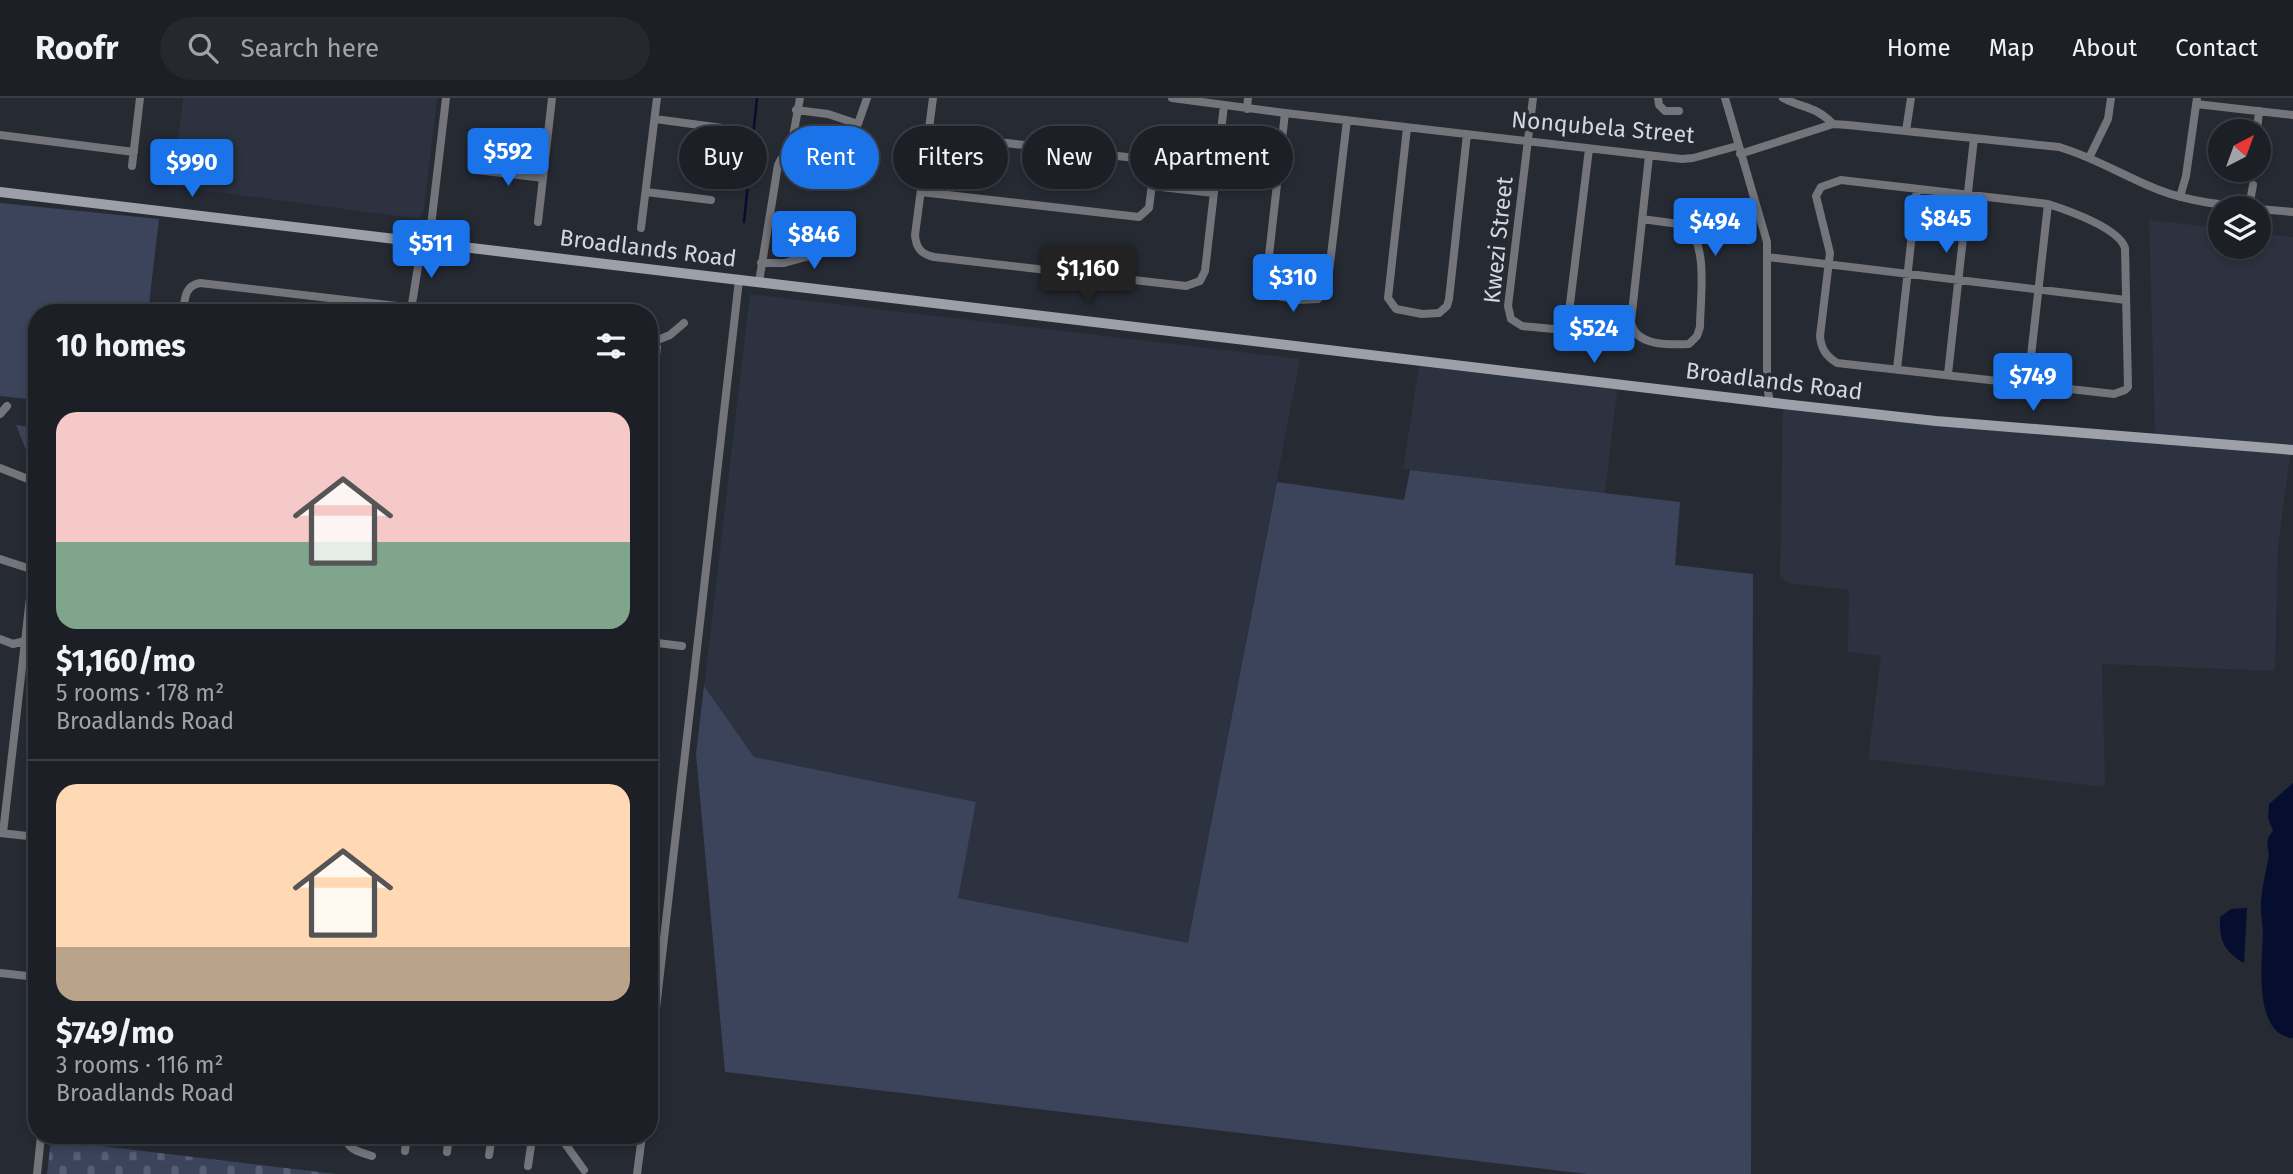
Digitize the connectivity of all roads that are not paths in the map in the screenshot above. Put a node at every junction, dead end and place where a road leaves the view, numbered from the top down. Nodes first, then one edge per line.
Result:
1 (140, 98) edge
2 (446, 98) edge
3 (552, 98) edge
4 (657, 98) edge
5 (800, 98) edge
6 (867, 98) edge
7 (933, 98) edge
8 (1172, 98) edge
9 (1248, 98) edge
10 (1533, 98) edge
11 (1658, 98) edge
12 (1725, 98) edge
13 (1783, 98) edge
14 (1911, 98) edge
15 (2111, 98) edge
16 (2196, 101) edge
17 (1224, 106) junction
18 (1247, 108) junction
19 (796, 110) junction
20 (1679, 111) dead end
21 (2259, 111) junction
22 (1285, 113) junction
23 (2293, 115) edge
24 (655, 119) junction
25 (2258, 119) edge
26 (1347, 120) junction
27 (1833, 124) junction
28 (708, 126) edge
29 (930, 126) edge
30 (1406, 128) junction
31 (1906, 131) junction
32 (1467, 134) junction
33 (0, 135) edge
34 (1974, 138) junction
35 (1528, 140) junction
36 (1008, 143) edge
37 (1589, 149) junction
38 (1739, 150) junction
39 (134, 152) junction
40 (1649, 156) junction
41 (1130, 157) edge
42 (2089, 158) junction
43 (132, 166) dead end
44 (476, 170) dead end
45 (543, 178) junction
46 (2253, 185) dead end
47 (921, 189) edge
48 (1152, 189) edge
49 (1179, 189) edge
50 (1917, 189) junction
51 (0, 192) edge
52 (646, 192) junction
53 (921, 192) junction
54 (1214, 193) junction
55 (1968, 194) junction
56 (2251, 196) edge
57 (2180, 197) junction
58 (711, 200) dead end
59 (2208, 201) edge
60 (2048, 204) junction
61 (2271, 209) edge
62 (2293, 212) edge
63 (1642, 219) junction
64 (538, 222) dead end
65 (824, 225) dead end
66 (641, 228) dead end
67 (426, 242) junction
68 (1767, 257) junction
69 (761, 263) junction
70 (1828, 263) junction
71 (1907, 272) junction
72 (1958, 278) junction
73 (739, 280) junction
74 (759, 282) junction
75 (2038, 288) junction
76 (2126, 300) junction
77 (350, 301) junction
78 (185, 304) edge
79 (350, 304) edge
80 (368, 304) edge
81 (413, 304) edge
82 (684, 323) dead end
83 (658, 338) edge
84 (1897, 369) junction
85 (1948, 374) junction
86 (2028, 383) junction
87 (1770, 402) junction
88 (8, 406) dead end
89 (0, 414) edge
90 (2293, 450) edge
91 (0, 468) edge
92 (28, 479) edge
93 (0, 559) edge
94 (28, 568) edge
95 (28, 620) edge
96 (0, 639) edge
97 (25, 641) junction
98 (658, 643) edge
99 (682, 646) dead end
100 (1, 833) edge
101 (28, 836) edge
102 (0, 973) edge
103 (28, 976) edge
104 (658, 991) edge
105 (40, 1144) edge
106 (348, 1144) edge
107 (406, 1144) edge
108 (448, 1144) edge
109 (491, 1144) edge
110 (528, 1144) edge
111 (566, 1144) edge
112 (641, 1144) edge
113 (405, 1151) dead end
114 (447, 1152) dead end
115 (489, 1155) dead end
116 (372, 1156) dead end
117 (528, 1166) dead end
118 (584, 1170) dead end
119 (37, 1174) edge
120 (637, 1174) edge

1 - 39 street
2 - 67 street
3 - 45 street
4 - 24 street
5 - 19 street
6 - 19 street
7 - 29 street
8 - 17 street, Nonqubela Street
9 - 18 street
10 - 35 street, Kwezi Street
11 - 20 street
12 - 38 street
13 - 27 street
14 - 31 street
15 - 42 street
16 - 21 street
16 - 57 street
17 - 18 street, Nonqubela Street
17 - 54 street
18 - 22 street, Nonqubela Street
19 - 69 street
21 - 23 street
21 - 25 street
22 - 26 street, Nonqubela Street
22 - 26 street
24 - 28 street
24 - 52 street
26 - 30 street, Nonqubela Street
27 - 31 street
27 - 38 street, Nonqubela Street
30 - 32 street, Nonqubela Street
30 - 32 street
31 - 34 street
32 - 35 street, Nonqubela Street
33 - 39 street
34 - 42 street
34 - 55 street
35 - 37 street, Nonqubela Street
35 - 37 street, Kwezi Street
36 - 41 street
37 - 40 street, Nonqubela Street
38 - 40 street, Nonqubela Street
38 - 68 street
39 - 43 street
40 - 63 street
42 - 57 street
44 - 45 street
45 - 64 street
46 - 56 street
47 - 53 street
48 - 53 street
49 - 54 street
50 - 55 street
50 - 70 street
50 - 71 street
51 - 67 main road, Broadlands Road
52 - 58 street
52 - 66 street
53 - 54 street
55 - 60 street
55 - 72 street
57 - 59 street
60 - 75 street
60 - 76 street
61 - 62 street
63 - 63 street
65 - 69 street
67 - 73 main road, Broadlands Road
67 - 81 street
68 - 70 street
68 - 87 street
69 - 74 street
70 - 71 street
70 - 84 street
71 - 72 street
71 - 84 street
72 - 75 street
72 - 85 street
73 - 74 main road, Broadlands Road
73 - 104 street
74 - 87 main road, Broadlands Road
75 - 76 street
75 - 86 street
76 - 86 street
77 - 78 street
77 - 79 street
77 - 80 street
82 - 83 street
84 - 85 street
85 - 86 street
87 - 90 main road, Broadlands Road
88 - 89 street
91 - 92 street
93 - 94 street
95 - 97 street
96 - 97 street
97 - 100 street
98 - 99 street
100 - 101 street
102 - 103 street
105 - 119 street
106 - 116 street
107 - 113 street
108 - 114 street
109 - 115 street
110 - 117 street
111 - 118 street
112 - 120 street

